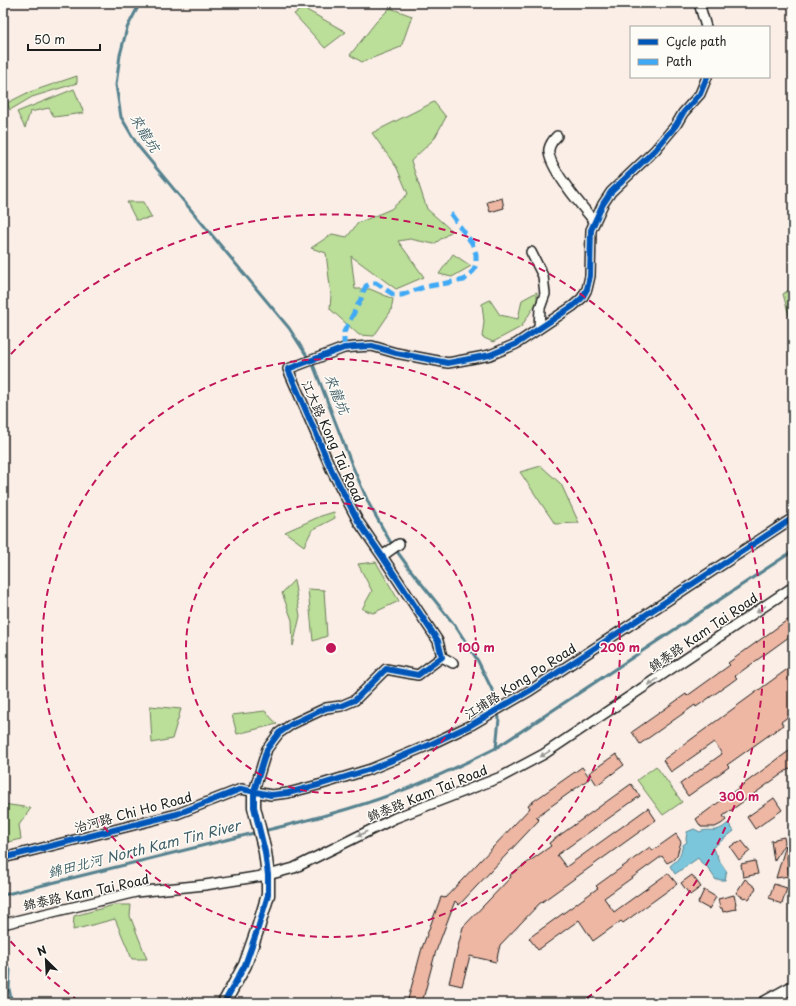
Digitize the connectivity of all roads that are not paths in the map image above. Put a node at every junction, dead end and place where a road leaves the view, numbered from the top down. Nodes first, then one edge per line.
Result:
1 (699, 3) edge
2 (706, 26) edge
3 (707, 78) edge
4 (557, 136) dead end
5 (594, 222) junction
6 (531, 252) dead end
7 (539, 328) junction
8 (793, 518) edge
9 (399, 544) dead end
10 (382, 556) junction
11 (793, 587) edge
12 (442, 657) junction
13 (453, 663) dead end
14 (254, 791) junction
15 (3, 858) edge
16 (268, 875) junction
17 (3, 924) edge
18 (793, 987) edge
19 (770, 1002) edge
20 (224, 1003) edge

1 - 2 street
3 - 5 street, 江大路 Kong Tai Road
4 - 5 street
5 - 7 street, 江大路 Kong Tai Road
6 - 7 street
7 - 10 street, 江大路 Kong Tai Road
8 - 14 street, 江埔路 Kong Po Road
9 - 10 street
10 - 12 street, 江大路 Kong Tai Road
11 -> 16 street, 錦泰路 Kam Tai Road
12 - 13 street
12 - 14 street
14 - 15 street, 治河路 Chi Ho Road
14 - 16 street
16 - 17 street, 錦泰路 Kam Tai Road
16 - 20 street
18 - 19 street

